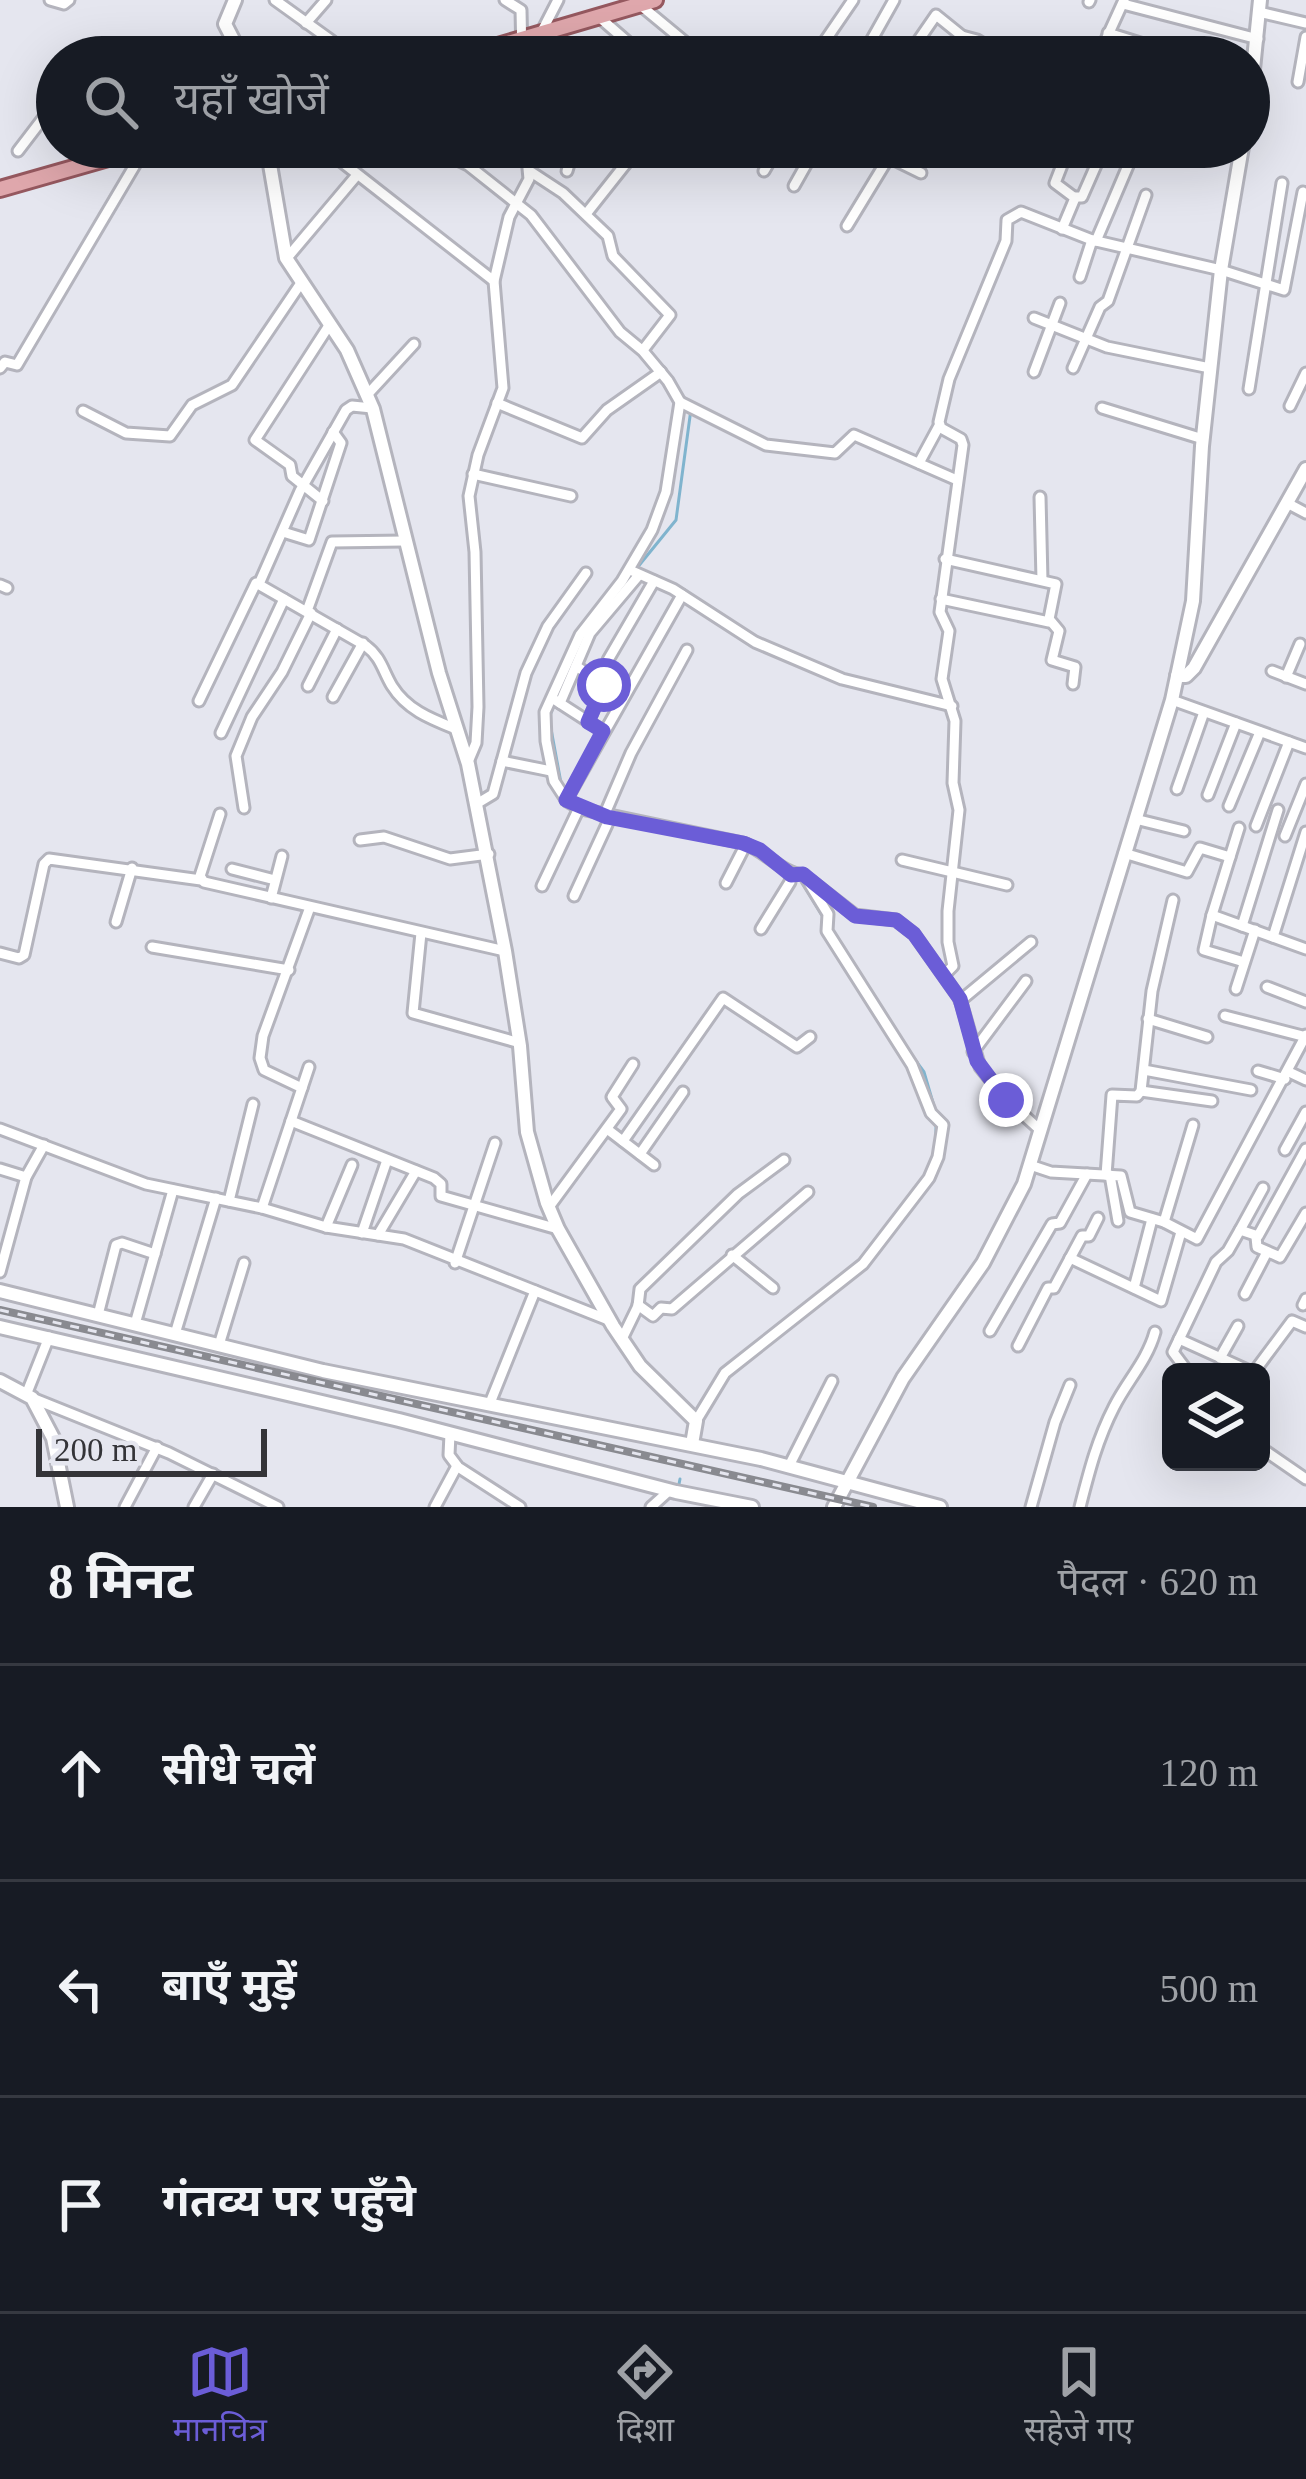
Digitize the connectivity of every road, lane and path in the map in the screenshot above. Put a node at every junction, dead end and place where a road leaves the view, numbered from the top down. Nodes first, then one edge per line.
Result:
1 (50, 0) edge
2 (69, 0) edge
3 (235, 0) edge
4 (274, 0) edge
5 (326, 0) edge
6 (506, 0) edge
7 (558, 0) edge
8 (853, 0) edge
9 (895, 0) edge
10 (647, 2) edge
11 (1123, 2) edge
12 (1260, 6) edge
13 (598, 16) junction
14 (308, 21) junction
15 (1306, 22) edge
16 (1108, 32) junction
17 (541, 33) junction
18 (232, 36) edge
19 (326, 36) edge
20 (524, 36) edge
21 (531, 36) edge
22 (621, 36) edge
23 (682, 36) edge
24 (828, 36) edge
25 (874, 36) edge
26 (921, 36) edge
27 (962, 36) edge
28 (1106, 36) edge
29 (1120, 36) edge
30 (1247, 36) edge
31 (1258, 36) edge
32 (1306, 37) edge
33 (1298, 82) dead end
34 (36, 127) edge
35 (18, 151) dead end
36 (73, 168) edge
37 (134, 168) edge
38 (271, 168) edge
39 (348, 168) edge
40 (472, 168) edge
41 (530, 168) edge
42 (622, 168) edge
43 (766, 168) edge
44 (804, 168) edge
45 (882, 168) edge
46 (914, 168) edge
47 (1061, 168) edge
48 (1095, 168) edge
49 (1127, 168) edge
50 (1238, 168) edge
51 (764, 171) dead end
52 (531, 172) junction
53 (921, 173) dead end
54 (357, 176) junction
55 (1282, 183) dead end
56 (794, 186) dead end
57 (0, 189) edge
58 (1304, 192) edge
59 (1146, 196) dead end
60 (1076, 197) junction
61 (517, 202) junction
62 (586, 214) junction
63 (848, 226) dead end
64 (1062, 229) junction
65 (1094, 240) junction
66 (1126, 249) junction
67 (286, 258) junction
68 (1221, 270) junction
69 (1080, 277) dead end
70 (494, 281) junction
71 (301, 284) junction
72 (1266, 284) junction
73 (1060, 303) dead end
74 (1034, 318) dead end
75 (330, 324) junction
76 (1052, 326) junction
77 (1086, 340) junction
78 (414, 344) dead end
79 (644, 348) junction
80 (0, 368) edge
81 (1073, 368) dead end
82 (1210, 368) junction
83 (662, 372) junction
84 (1034, 372) dead end
85 (1306, 373) edge
86 (1249, 389) dead end
87 (370, 401) junction
88 (497, 403) junction
89 (684, 403) junction
90 (1290, 406) dead end
91 (1102, 408) dead end
92 (83, 411) dead end
93 (939, 426) junction
94 (333, 432) junction
95 (1203, 440) junction
96 (919, 463) junction
97 (1305, 471) edge
98 (473, 474) junction
99 (957, 479) junction
100 (302, 486) junction
101 (571, 496) dead end
102 (1040, 497) dead end
103 (323, 501) junction
104 (1288, 503) junction
105 (1306, 513) edge
106 (283, 532) junction
107 (404, 541) junction
108 (945, 559) junction
109 (586, 572) dead end
110 (634, 573) junction
111 (1042, 580) junction
112 (654, 581) junction
113 (259, 584) junction
114 (682, 595) junction
115 (284, 599) junction
116 (941, 599) junction
117 (309, 612) junction
118 (1049, 622) junction
119 (337, 629) junction
120 (362, 643) junction
121 (1300, 644) dead end
122 (687, 650) dead end
123 (608, 660) dead end
124 (576, 666) junction
125 (1272, 671) dead end
126 (1177, 676) junction
127 (1286, 676) junction
128 (245, 680) junction
129 (1073, 684) dead end
130 (1306, 684) edge
131 (308, 686) dead end
132 (268, 693) junction
133 (333, 697) dead end
134 (199, 700) dead end
135 (556, 700) junction
136 (1172, 700) junction
137 (952, 706) junction
138 (1204, 712) junction
139 (588, 722) junction
140 (1236, 723) junction
141 (456, 729) junction
142 (603, 731) junction
143 (1260, 732) junction
144 (221, 733) dead end
145 (1289, 742) junction
146 (1306, 748) edge
147 (502, 761) junction
148 (468, 762) junction
149 (551, 771) junction
150 (1306, 784) edge
151 (1177, 789) dead end
152 (1208, 795) dead end
153 (567, 798) junction
154 (478, 803) junction
155 (1229, 806) dead end
156 (244, 808) dead end
157 (579, 808) junction
158 (1278, 810) dead end
159 (220, 814) dead end
160 (606, 814) junction
161 (1135, 819) junction
162 (1291, 819) junction
163 (1256, 826) dead end
164 (1239, 828) dead end
165 (1306, 828) edge
166 (1184, 831) dead end
167 (1285, 836) dead end
168 (360, 840) dead end
169 (746, 844) junction
170 (489, 854) junction
171 (1124, 854) junction
172 (282, 856) dead end
173 (1230, 857) junction
174 (902, 860) dead end
175 (131, 868) junction
176 (232, 869) dead end
177 (1293, 872) junction
178 (951, 874) junction
179 (1306, 875) edge
180 (797, 876) junction
181 (201, 880) junction
182 (275, 880) junction
183 (725, 884) dead end
184 (1007, 885) dead end
185 (542, 886) dead end
186 (574, 896) dead end
187 (271, 898) junction
188 (1173, 900) dead end
189 (310, 907) junction
190 (1213, 915) junction
191 (116, 922) dead end
192 (1243, 926) junction
193 (761, 929) dead end
194 (1255, 930) junction
195 (421, 933) junction
196 (1273, 937) junction
197 (1031, 942) dead end
198 (1305, 944) edge
199 (152, 947) dead end
200 (506, 951) junction
201 (0, 953) edge
202 (1244, 962) junction
203 (289, 970) junction
204 (944, 975) junction
205 (1026, 981) dead end
206 (1267, 987) dead end
207 (1236, 989) dead end
208 (960, 1001) junction
209 (1306, 1002) edge
210 (1225, 1016) dead end
211 (1148, 1019) junction
212 (1306, 1036) edge
213 (810, 1037) dead end
214 (1207, 1037) dead end
215 (520, 1043) junction
216 (973, 1052) junction
217 (633, 1064) dead end
218 (309, 1067) dead end
219 (1144, 1070) junction
220 (1258, 1071) dead end
221 (1287, 1076) junction
222 (1306, 1080) edge
223 (302, 1088) junction
224 (1250, 1090) dead end
225 (1142, 1091) junction
226 (683, 1092) dead end
227 (1212, 1101) dead end
228 (253, 1104) dead end
229 (1306, 1112) edge
230 (291, 1121) junction
231 (1192, 1125) dead end
232 (0, 1129) edge
233 (607, 1130) junction
234 (1040, 1130) junction
235 (623, 1141) junction
236 (495, 1142) dead end
237 (44, 1145) junction
238 (1306, 1149) edge
239 (1285, 1150) dead end
240 (640, 1154) junction
241 (387, 1160) junction
242 (784, 1160) dead end
243 (352, 1165) dead end
244 (654, 1165) dead end
245 (1030, 1165) junction
246 (0, 1169) edge
247 (416, 1171) junction
248 (1088, 1174) junction
249 (1108, 1175) junction
250 (26, 1177) junction
251 (1263, 1188) dead end
252 (173, 1190) junction
253 (808, 1192) dead end
254 (216, 1198) junction
255 (229, 1201) junction
256 (472, 1204) junction
257 (549, 1207) junction
258 (262, 1208) junction
259 (1306, 1213) edge
260 (1098, 1218) dead end
261 (1158, 1220) junction
262 (1118, 1221) dead end
263 (326, 1228) junction
264 (558, 1229) junction
265 (1240, 1230) junction
266 (1181, 1232) junction
267 (362, 1233) junction
268 (378, 1235) junction
269 (1256, 1238) junction
270 (1267, 1252) junction
271 (155, 1254) junction
272 (732, 1256) junction
273 (1070, 1258) junction
274 (454, 1262) junction
275 (244, 1263) dead end
276 (0, 1272) edge
277 (773, 1288) dead end
278 (1134, 1288) junction
279 (535, 1291) junction
280 (0, 1292) edge
281 (1245, 1294) dead end
282 (638, 1305) junction
283 (1005, 1305) junction
284 (98, 1315) junction
285 (1032, 1318) junction
286 (610, 1321) junction
287 (135, 1324) junction
288 (1238, 1325) dead end
289 (0, 1327) edge
290 (1306, 1327) edge
291 (990, 1330) dead end
292 (1155, 1331) dead end
293 (175, 1334) junction
294 (49, 1337) junction
295 (622, 1339) junction
296 (1179, 1339) junction
297 (219, 1345) junction
298 (1018, 1346) dead end
299 (1220, 1358) junction
300 (1180, 1363) edge
301 (1232, 1363) edge
302 (1260, 1363) edge
303 (0, 1381) edge
304 (832, 1381) dead end
305 (1070, 1385) dead end
306 (29, 1397) junction
307 (490, 1403) junction
308 (696, 1421) junction
309 (450, 1434) junction
310 (692, 1444) junction
311 (157, 1447) junction
312 (1270, 1454) edge
313 (457, 1466) junction
314 (789, 1466) junction
315 (213, 1474) junction
316 (1306, 1479) edge
317 (846, 1483) junction
318 (673, 1491) junction
319 (67, 1507) edge
320 (124, 1507) edge
321 (194, 1507) edge
322 (278, 1507) edge
323 (435, 1507) edge
324 (520, 1507) edge
325 (651, 1507) edge
326 (689, 1507) edge
327 (752, 1507) edge
328 (834, 1507) edge
329 (940, 1507) edge
330 (1031, 1507) edge
331 (1080, 1507) edge

1 - 2 street
3 - 18 street
4 - 14 street
5 - 14 street
6 - 20 street
7 - 17 street
8 - 24 street
9 - 25 street
10 - 13 main road
10 - 23 street
11 - 16 street
11 - 30 street
12 - 15 street
12 - 31 street
13 - 17 main road
13 - 22 street
14 - 19 street
16 - 28 street
16 - 29 street
17 - 21 main road
26 - 27 street
32 - 33 street
34 - 35 street
36 - 57 main road
37 - 80 street
38 - 67 street
39 - 54 street
40 - 61 street
41 - 52 street
42 - 62 street
43 - 51 street
44 - 56 street
45 - 63 street
46 - 53 street
47 - 60 street
48 - 60 street
49 - 65 street
50 - 68 street
52 - 61 street
52 - 62 street
54 - 67 street
54 - 70 street
55 - 72 street
58 - 72 street
59 - 66 street
60 - 64 street
61 - 70 street
61 - 79 street
62 - 79 street
64 - 65 street
64 - 93 street
65 - 66 street
65 - 69 street
66 - 68 street
66 - 77 street
67 - 71 street
68 - 72 street
68 - 82 street
70 - 88 street
71 - 75 street
71 - 92 street
72 - 86 street
73 - 76 street
74 - 76 street
75 - 87 street
75 - 100 street
76 - 77 street
76 - 84 street
77 - 81 street
77 - 82 street
78 - 87 street
79 - 83 street
82 - 95 street
83 - 88 street
83 - 89 street
85 - 90 street
87 - 94 street
87 - 107 street
88 - 98 street
89 - 96 street
89 - 110 street
91 - 95 street
93 - 96 street
93 - 99 street
94 - 100 street
94 - 103 street
95 - 126 street
96 - 99 street
97 - 104 street
98 - 101 street
98 - 148 street
99 - 108 street
100 - 103 street
100 - 106 street
102 - 111 street
103 - 106 street
104 - 105 street
104 - 126 street
106 - 113 street
107 - 117 street
107 - 141 street
108 - 111 street
108 - 116 street
109 - 147 street
110 - 112 street
110 - 124 street
110 - 135 street
111 - 118 street
112 - 114 street
112 - 123 street
113 - 115 street
113 - 134 street
114 - 137 street
114 - 142 street
115 - 117 street
115 - 128 street
116 - 118 street
116 - 137 street
117 - 119 street
117 - 132 street
118 - 129 street
119 - 120 street
119 - 131 street
120 - 133 street
120 - 141 street
121 - 127 street
122 - 160 street
124 - 135 street
124 - 139 street
125 - 127 street
126 - 136 street
127 - 130 street
128 - 132 street
128 - 144 street
132 - 156 street
135 - 139 street
135 - 149 street
136 - 138 street
136 - 161 street
137 - 178 street
138 - 140 street
138 - 151 street
139 - 142 street
140 - 143 street
140 - 152 street
141 - 148 street
142 - 153 street
143 - 145 street
143 - 155 street
145 - 146 street
145 - 163 street
147 - 149 street
147 - 154 street
148 - 154 street
149 - 153 street
150 - 162 street
153 - 157 street
154 - 170 street
157 - 160 street
157 - 185 street
158 - 192 street
159 - 181 street
160 - 169 street
160 - 186 street
161 - 166 street
161 - 171 street
162 - 165 street
162 - 167 street
164 - 173 street
165 - 177 street
168 - 170 street
169 - 180 street
169 - 183 street
170 - 200 street
171 - 173 street
171 - 234 street
172 - 182 street
173 - 190 street
174 - 178 street
175 - 181 street
175 - 191 street
175 - 201 street
176 - 182 street
177 - 179 street
177 - 196 street
178 - 184 street
178 - 204 street
180 - 193 street
180 - 204 street
180 - 308 street
181 - 187 street
182 - 187 street
187 - 189 street
188 - 211 street
189 - 195 street
189 - 203 street
190 - 192 street
190 - 202 street
192 - 194 street
194 - 196 street
194 - 202 street
195 - 200 street
195 - 215 street
196 - 198 street
197 - 208 street
199 - 203 street
200 - 215 street
202 - 207 street
203 - 223 street
204 - 208 street
205 - 216 street
206 - 209 street
208 - 216 street
210 - 212 street
211 - 214 street
211 - 219 street
212 - 221 street
213 - 235 street
215 - 257 street
216 - 234 street
217 - 233 street
218 - 223 street
219 - 224 street
219 - 225 street
220 - 221 street
221 - 222 street
221 - 266 street
223 - 230 street
225 - 227 street
225 - 249 street
226 - 240 street
228 - 255 street
229 - 239 street
230 - 241 street
230 - 258 street
231 - 261 street
232 - 237 street
233 - 235 street
233 - 257 street
234 - 245 street
235 - 240 street
236 - 256 street
237 - 250 street
237 - 252 street
238 - 269 street
240 - 244 street
241 - 247 street
241 - 267 street
242 - 282 street
243 - 263 street
245 - 248 street
245 - 317 street
246 - 250 street
247 - 256 street
247 - 268 street
248 - 249 street
248 - 283 street
249 - 261 street
249 - 262 street
250 - 276 street
251 - 265 street
252 - 254 street
252 - 271 street
253 - 272 street
254 - 255 street
254 - 293 street
255 - 258 street
256 - 264 street
256 - 274 street
257 - 264 street
258 - 263 street
259 - 270 street
260 - 273 street
261 - 266 street
261 - 278 street
263 - 267 street
264 - 286 street
265 - 269 street
265 - 296 street
266 - 278 street
267 - 268 street
268 - 274 street
269 - 270 street
270 - 281 street
271 - 284 street
271 - 287 street
272 - 277 street
272 - 282 street
273 - 278 street
273 - 285 street
274 - 279 street
275 - 297 street
279 - 286 street
279 - 307 street
280 - 284 street
282 - 295 street
283 - 285 street
283 - 291 street
284 - 287 street
285 - 298 street
286 - 295 street
287 - 293 street
288 - 299 street
289 - 294 street
290 - 302 street
292 - 331 street
293 - 297 street
294 - 306 street
294 - 309 street
295 - 308 street
296 - 299 street
296 - 300 street
297 - 307 street
299 - 301 street
303 - 306 street
304 - 314 street
305 - 330 street
306 - 311 street
306 - 319 street
307 - 310 street
308 - 310 street
309 - 313 street
309 - 318 street
310 - 314 street
311 - 315 street
311 - 320 street
312 - 316 street
313 - 323 street
313 - 324 street
314 - 317 street
315 - 321 street
315 - 322 street
317 - 328 street
317 - 329 street
318 - 325 street
318 - 326 street
318 - 327 street

